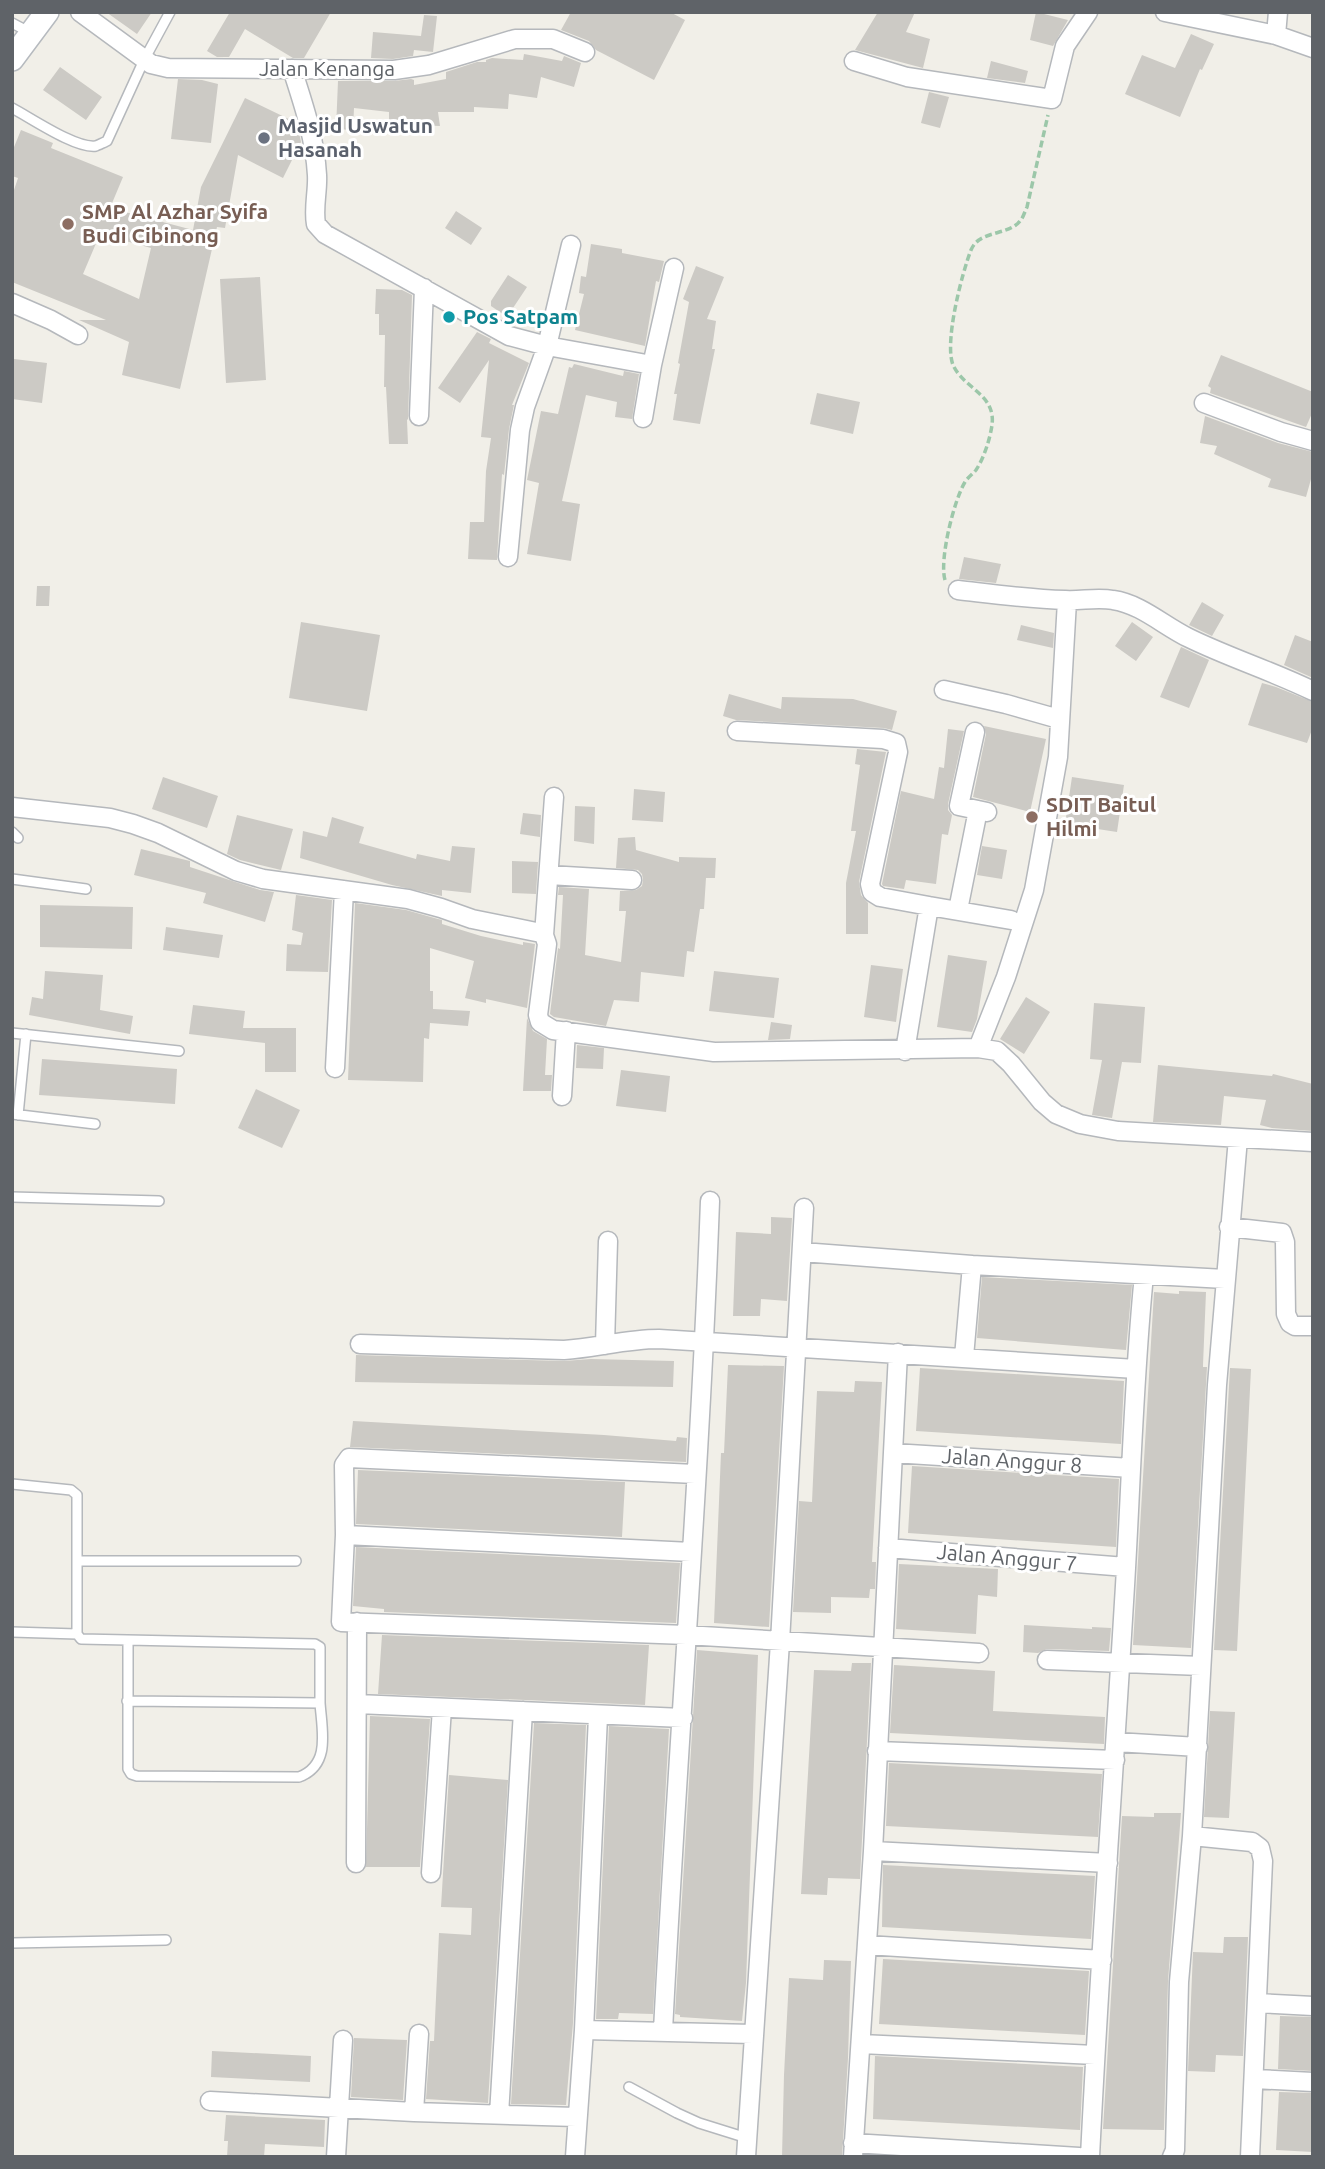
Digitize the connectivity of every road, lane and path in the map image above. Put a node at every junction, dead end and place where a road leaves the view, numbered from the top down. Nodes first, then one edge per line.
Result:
1 (47, 12) edge
2 (80, 12) edge
3 (170, 12) edge
4 (1088, 12) edge
5 (1165, 12) edge
6 (1278, 12) edge
7 (21, 28) edge
8 (1276, 35) junction
9 (1313, 48) edge
10 (585, 52) dead end
11 (12, 59) edge
12 (144, 60) junction
13 (854, 61) dead end
14 (292, 69) junction
15 (1052, 100) junction
16 (12, 108) edge
17 (571, 245) dead end
18 (674, 268) dead end
19 (424, 288) junction
20 (447, 302) junction
21 (12, 303) edge
22 (78, 335) dead end
23 (422, 342) junction
24 (547, 346) junction
25 (652, 365) junction
26 (1204, 402) dead end
27 (419, 416) dead end
28 (643, 418) dead end
29 (1313, 441) edge
30 (509, 557) dead end
31 (958, 590) joint
32 (1067, 601) junction
33 (944, 690) dead end
34 (1313, 691) edge
35 (1059, 719) junction
36 (737, 731) dead end
37 (975, 732) dead end
38 (554, 797) dead end
39 (12, 807) edge
40 (550, 875) junction
41 (12, 879) edge
42 (632, 880) dead end
43 (86, 889) dead end
44 (344, 890) junction
45 (929, 906) junction
46 (958, 910) junction
47 (1011, 920) dead end
48 (544, 935) junction
49 (566, 1031) junction
50 (12, 1033) edge
51 (26, 1034) junction
52 (978, 1048) junction
53 (179, 1051) dead end
54 (905, 1051) junction
55 (335, 1068) dead end
56 (562, 1096) dead end
57 (15, 1115) edge
58 (95, 1124) dead end
59 (1238, 1138) junction
60 (1313, 1142) edge
61 (12, 1197) edge
62 (159, 1201) dead end
63 (710, 1201) dead end
64 (804, 1208) dead end
65 (1229, 1227) junction
66 (608, 1241) dead end
67 (802, 1252) junction
68 (972, 1265) junction
69 (1144, 1275) junction
70 (1225, 1279) junction
71 (1313, 1326) edge
72 (704, 1342) junction
73 (360, 1344) dead end
74 (605, 1345) junction
75 (796, 1348) junction
76 (898, 1353) junction
77 (964, 1357) junction
78 (1136, 1369) junction
79 (893, 1453) junction
80 (1131, 1468) junction
81 (695, 1474) junction
82 (12, 1484) edge
83 (345, 1535) junction
84 (888, 1548) junction
85 (691, 1552) junction
86 (77, 1561) junction
87 (296, 1561) dead end
88 (1126, 1567) junction
89 (357, 1622) junction
90 (12, 1632) edge
91 (77, 1634) junction
92 (686, 1635) junction
93 (128, 1641) junction
94 (780, 1642) junction
95 (882, 1647) junction
96 (979, 1653) dead end
97 (1047, 1660) dead end
98 (1120, 1664) junction
99 (1201, 1666) junction
100 (127, 1701) junction
101 (320, 1703) junction
102 (357, 1704) junction
103 (442, 1708) junction
104 (523, 1711) junction
105 (598, 1716) junction
106 (683, 1718) junction
107 (1116, 1742) junction
108 (1198, 1747) junction
109 (877, 1751) junction
110 (1115, 1760) junction
111 (1192, 1836) junction
112 (873, 1851) junction
113 (356, 1863) dead end
114 (1108, 1863) junction
115 (432, 1873) dead end
116 (166, 1940) dead end
117 (12, 1943) edge
118 (867, 1945) junction
119 (1102, 1959) junction
120 (1258, 2003) junction
121 (1313, 2006) edge
122 (584, 2030) junction
123 (663, 2031) junction
124 (419, 2034) dead end
125 (753, 2034) junction
126 (343, 2040) dead end
127 (860, 2043) junction
128 (1095, 2055) junction
129 (1255, 2079) junction
130 (1313, 2082) edge
131 (629, 2087) dead end
132 (210, 2101) dead end
133 (340, 2108) junction
134 (414, 2112) junction
135 (499, 2115) junction
136 (576, 2117) junction
137 (747, 2138) junction
138 (853, 2150) edge
139 (336, 2157) edge
140 (575, 2157) edge
141 (746, 2157) edge
142 (1079, 2157) edge
143 (1090, 2157) edge
144 (1172, 2157) edge
145 (1251, 2157) edge

1 - 7 main road
2 - 12 street, Jalan Kenanga
3 - 12 lane
4 - 15 street
5 - 8 street
6 - 8 street
7 - 11 main road
8 - 9 street
10 - 14 street, Jalan Kenanga
12 - 14 street, Jalan Kenanga
12 - 16 lane
13 - 15 street
14 - 19 street
15 - 31 path
17 - 24 street
18 - 25 street
19 - 20 street
19 - 23 street
20 - 23 street
20 - 24 street
21 - 22 street
23 - 27 street
24 - 25 street
24 - 30 street
25 - 28 street
26 - 29 street
31 - 32 street
32 - 34 street
32 - 35 street
33 - 35 street
35 - 52 street
36 - 45 street
37 - 46 street
38 - 40 street
39 - 44 street
40 - 42 street
40 - 48 street
41 - 43 lane
44 - 48 street
44 - 55 street
45 - 46 street
45 - 54 street
46 - 47 street
48 - 49 street
49 - 54 street
49 - 56 street
50 - 51 lane
51 - 53 lane
51 - 57 lane
52 - 54 street
52 - 59 street
57 - 58 lane
59 - 60 street
59 - 65 street
61 - 62 lane
63 - 72 street
64 - 67 street
65 - 70 street
65 - 71 street
66 - 74 street
67 - 68 street
67 - 75 street
68 - 69 street
68 - 77 street
69 - 70 street
69 - 78 street
70 - 99 street
72 - 74 street
72 - 75 street
72 - 81 street
73 - 74 street
75 - 76 street
75 - 94 street
76 - 77 street
76 - 79 street
77 - 78 street
78 - 80 street
79 - 80 street, Jalan Anggur 8
79 - 84 street
80 - 88 street
81 - 83 street
81 - 85 street
82 - 86 lane
83 - 85 street
83 - 89 street
84 - 88 street, Jalan Anggur 7
84 - 95 street
85 - 92 street
86 - 87 lane
86 - 91 lane
88 - 98 street
89 - 92 street
89 - 102 street
90 - 91 lane
91 - 93 lane
92 - 94 street
92 - 106 street
93 - 100 lane
93 - 101 lane
94 - 95 street
94 - 125 street
95 - 96 street
95 - 109 street
97 - 98 street
98 - 99 street
98 - 107 street
99 - 108 street
100 - 101 lane
100 - 101 lane
102 - 103 street
102 - 113 street
103 - 104 street
103 - 115 street
104 - 105 street
104 - 135 street
105 - 106 street
105 - 122 street
106 - 123 street
107 - 108 street
107 - 110 street
108 - 111 street
109 - 110 street
109 - 112 street
110 - 114 street
111 - 120 street
111 - 144 street
112 - 114 street
112 - 118 street
114 - 119 street
116 - 117 lane
118 - 119 street
118 - 127 street
119 - 128 street
120 - 121 street
120 - 129 street
122 - 123 street
122 - 136 street
123 - 125 street
124 - 134 street
125 - 137 street
126 - 133 street
127 - 128 street
127 - 138 street
128 - 143 street
129 - 130 street
129 - 145 street
131 - 137 lane
132 - 133 street
133 - 134 street
133 - 139 street
134 - 135 street
135 - 136 street
136 - 140 street
137 - 141 street
138 - 142 street

